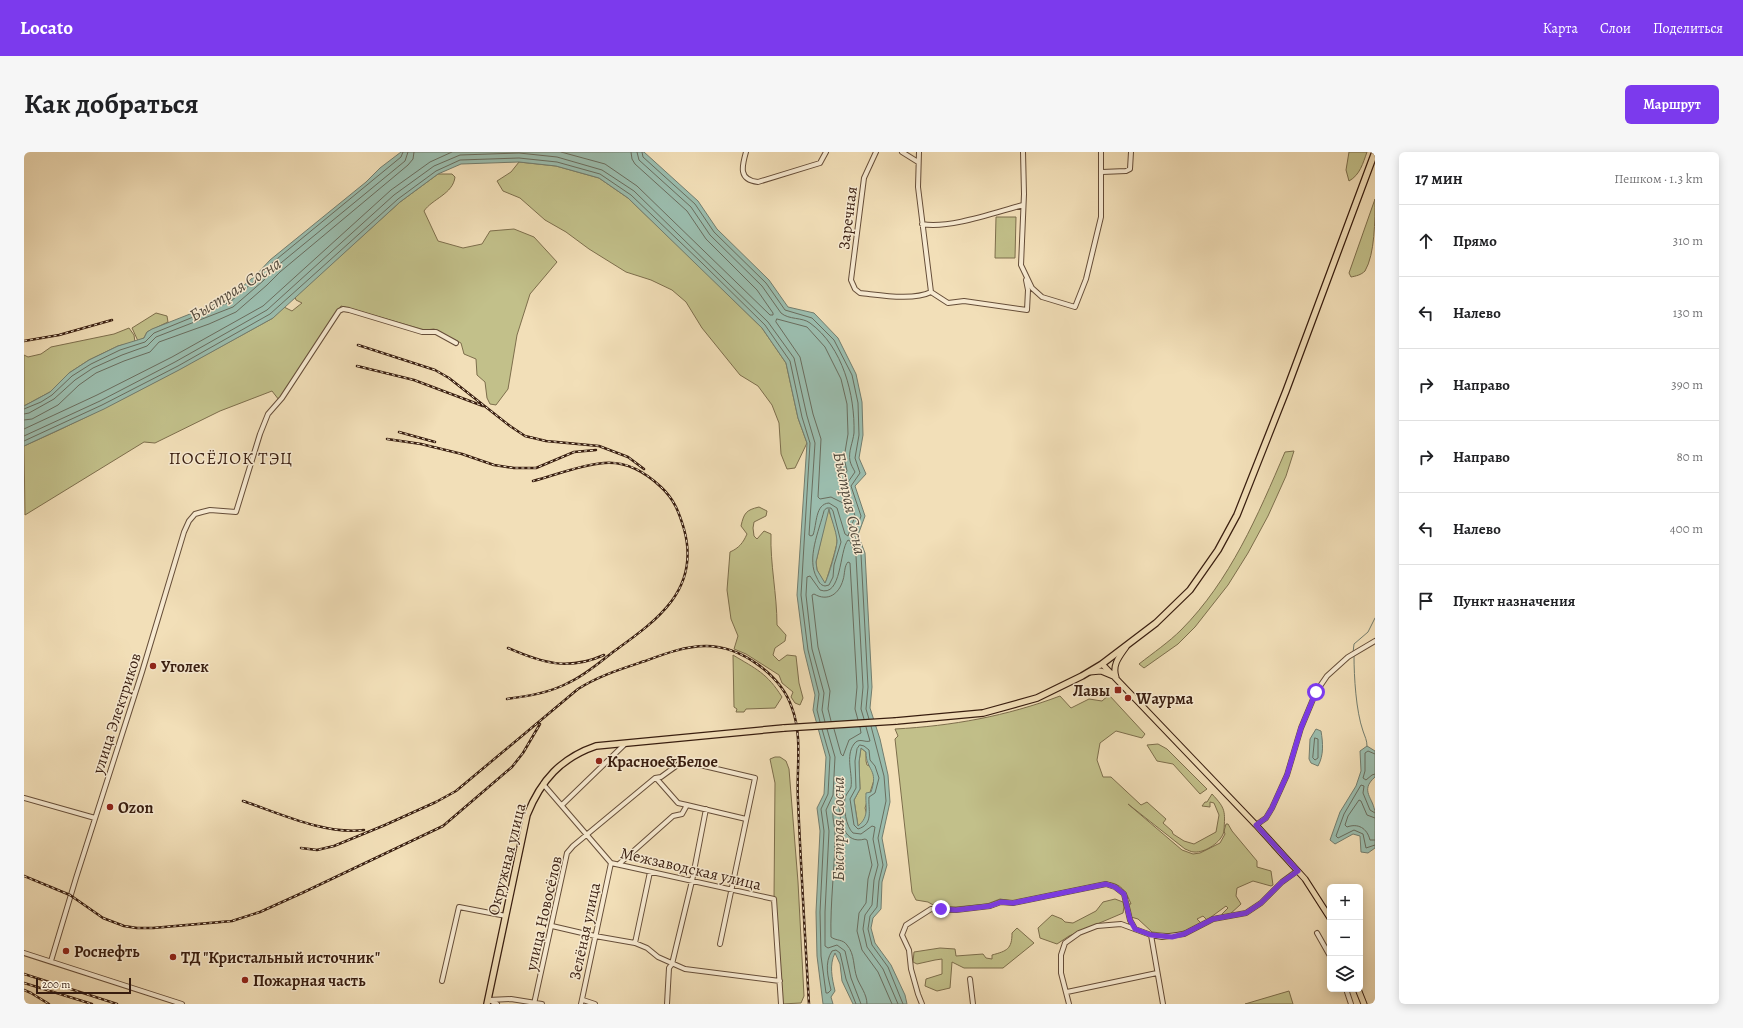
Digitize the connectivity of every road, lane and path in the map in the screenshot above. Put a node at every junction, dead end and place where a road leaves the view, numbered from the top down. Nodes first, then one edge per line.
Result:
1 (746, 152) edge
2 (826, 152) edge
3 (876, 152) edge
4 (902, 152) edge
5 (919, 152) edge
6 (1023, 152) edge
7 (1101, 152) edge
8 (1131, 152) edge
9 (1375, 152) edge
10 (918, 162) junction
11 (1102, 172) junction
12 (1023, 205) junction
13 (922, 224) junction
14 (1023, 270) junction
15 (931, 292) junction
16 (456, 343) dead end
17 (1375, 641) edge
18 (1127, 646) junction
19 (1102, 664) junction
20 (1089, 672) junction
21 (1116, 678) junction
22 (628, 742) junction
23 (656, 778) junction
24 (543, 784) junction
25 (24, 798) edge
26 (562, 805) junction
27 (687, 806) junction
28 (706, 809) junction
29 (95, 818) junction
30 (746, 819) junction
31 (1256, 825) junction
32 (587, 835) junction
33 (611, 863) junction
34 (619, 864) junction
35 (1298, 871) junction
36 (650, 872) junction
37 (692, 881) junction
38 (732, 890) junction
39 (1327, 913) edge
40 (506, 916) junction
41 (552, 926) junction
42 (1135, 929) junction
43 (1317, 932) dead end
44 (1151, 935) junction
45 (595, 936) junction
46 (635, 943) junction
47 (720, 944) dead end
48 (1327, 950) edge
49 (24, 952) edge
50 (51, 961) junction
51 (672, 964) junction
52 (1157, 973) junction
53 (970, 979) dead end
54 (442, 981) dead end
55 (780, 981) junction
56 (1067, 992) junction
57 (1347, 992) edge
58 (1359, 992) edge
59 (488, 1002) edge
60 (582, 1002) edge
61 (534, 1003) edge
62 (182, 1004) edge
63 (498, 1004) edge
64 (542, 1004) edge
65 (595, 1004) edge
66 (666, 1004) edge
67 (781, 1004) edge
68 (922, 1004) edge
69 (973, 1004) edge
70 (1069, 1004) edge
71 (1163, 1004) edge
72 (1351, 1004) edge
73 (1364, 1004) edge

1 - 2 street
3 - 15 street, Заречная
4 - 10 street
5 - 10 street
6 - 12 street
7 - 11 street
8 - 11 street
9 - 18 highway, Окружная улица
10 - 13 street
11 - 14 street
12 - 13 street
12 - 14 street
13 - 15 street
14 - 15 street
16 - 29 street, улица Электриков
17 - 31 street
18 - 19 highway, Окружная улица
18 - 21 main road
19 - 20 highway, Окружная улица
19 - 21 main road
20 - 21 main road
20 - 22 highway, Окружная улица, bridge
21 - 31 main road
22 - 24 highway, Окружная улица
22 - 26 street
23 - 27 street
23 - 30 street, улица Новосёлов
23 - 32 street, улица Новосёлов
24 - 26 street, Межзаводская улица
24 - 40 highway, Окружная улица
25 - 29 street
26 - 32 street, Межзаводская улица
27 - 28 street
27 - 34 street
28 - 30 street
28 - 37 street
29 - 50 street, улица Электриков
30 - 38 street
31 - 35 main road
32 - 33 street, Межзаводская улица
32 - 41 street, улица Новосёлов
33 - 34 street, Межзаводская улица
33 - 45 street, Зелёная улица
34 - 36 street, Межзаводская улица
35 - 39 main road
35 - 44 street
36 - 37 street, Межзаводская улица
36 - 46 street
37 - 38 street, Межзаводская улица
37 - 51 street
38 - 47 street
38 - 55 street, Межзаводская улица
40 - 54 street
40 - 59 highway, Окружная улица
41 - 45 street
41 - 61 street, улица Новосёлов
42 - 44 street
42 - 56 street
42 - 68 street
43 - 48 street
44 - 52 street
45 - 46 street
45 - 60 street, Зелёная улица
46 - 51 street
49 - 50 street
50 - 62 street
51 - 55 street
51 - 66 street
52 - 56 street
52 - 71 street
53 - 69 street
55 - 67 street
56 - 70 street
57 - 72 street
58 - 73 main road
59 - 61 street
59 - 63 street
60 - 65 street
61 - 64 street

